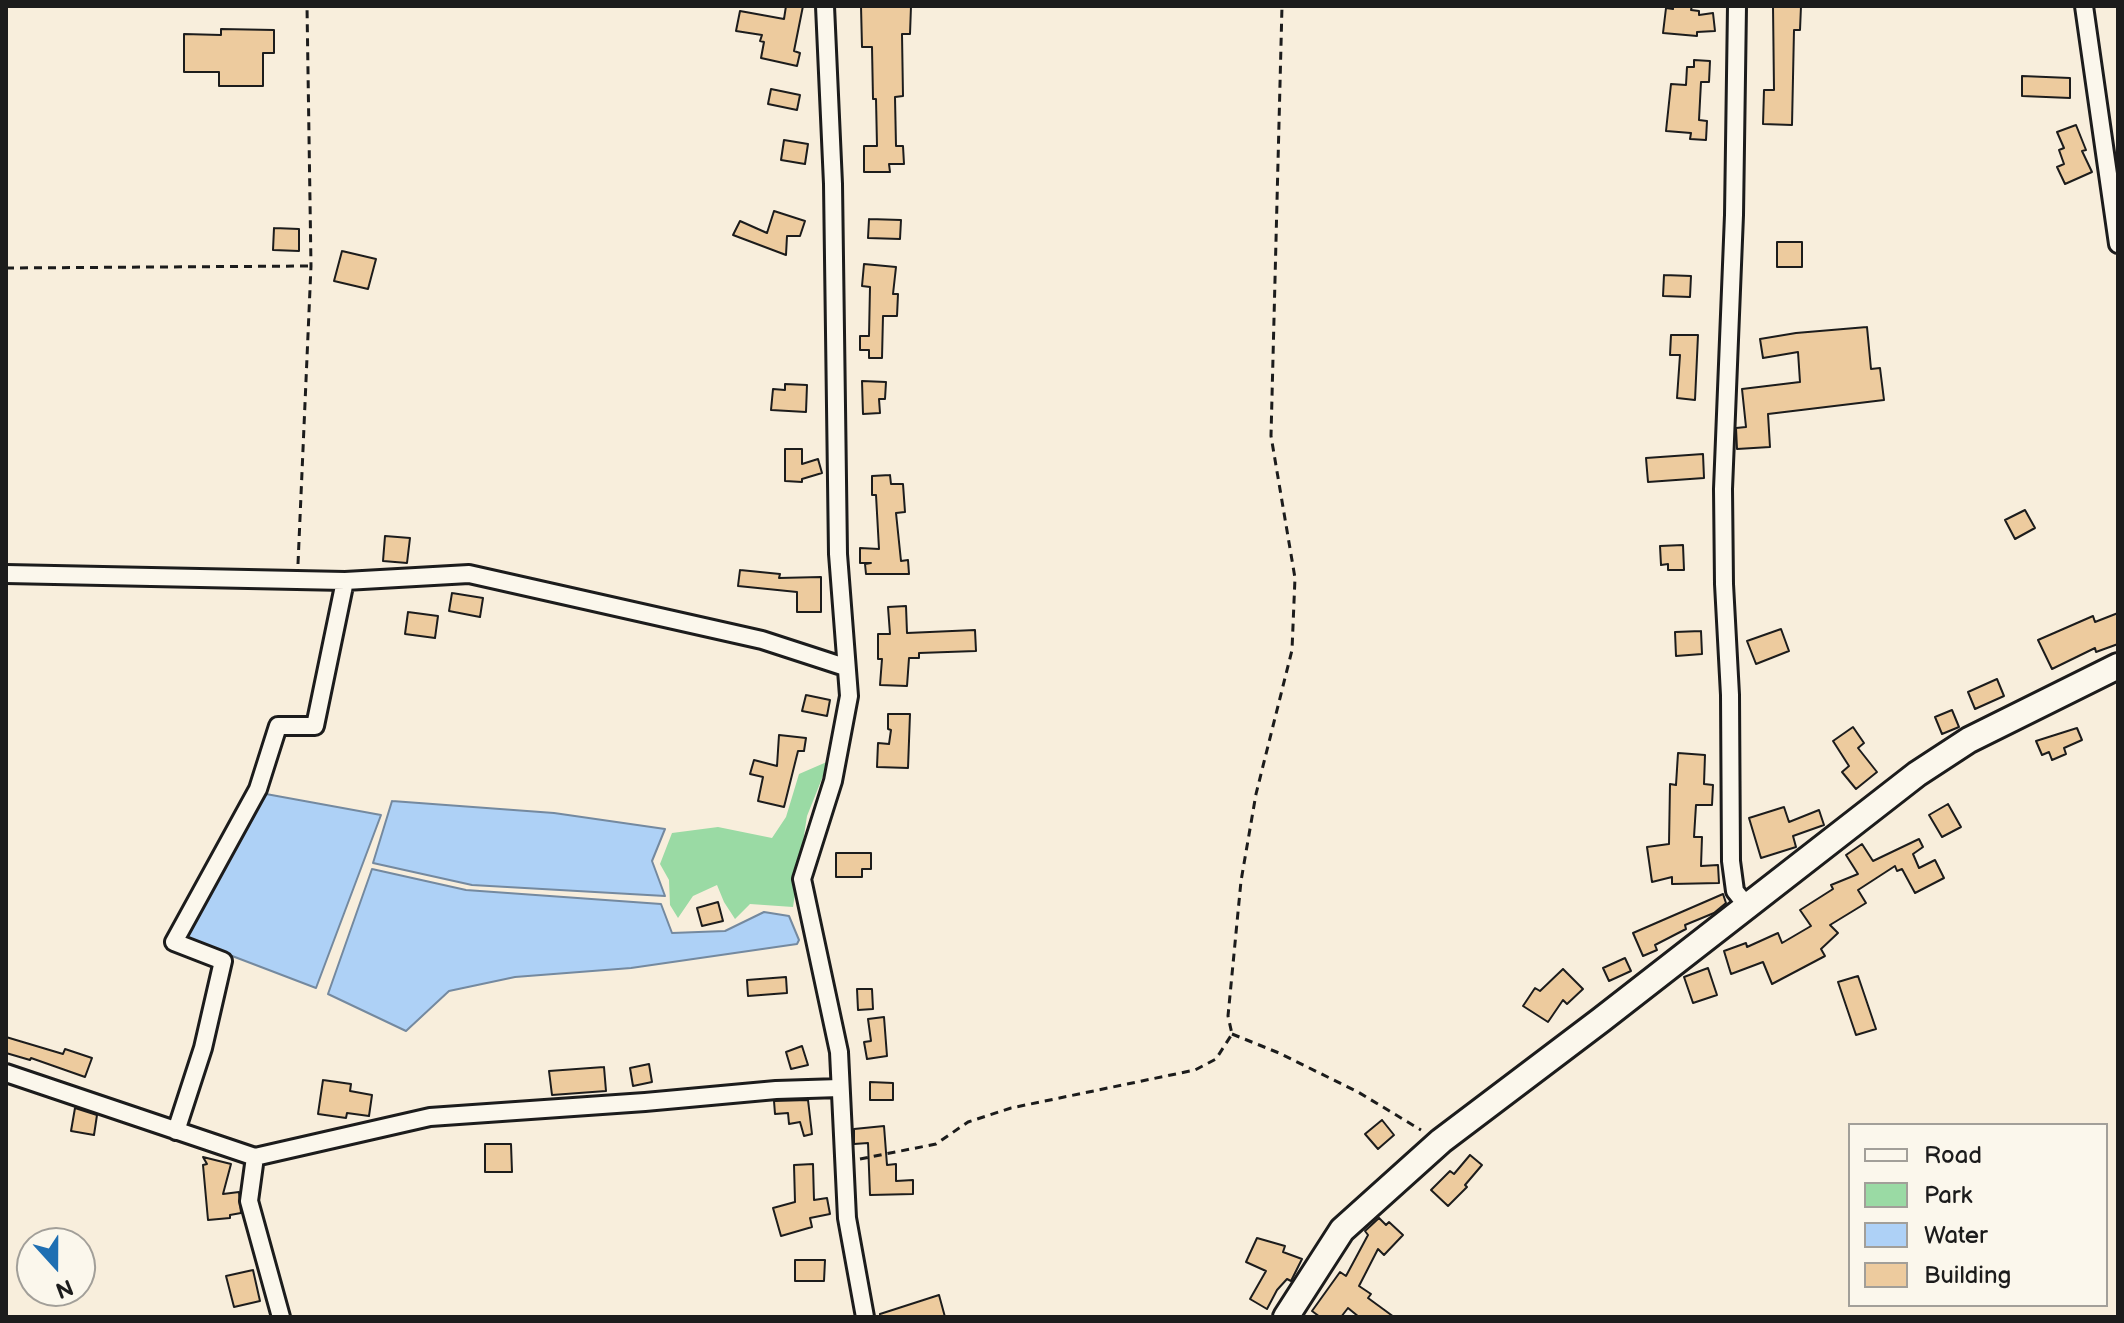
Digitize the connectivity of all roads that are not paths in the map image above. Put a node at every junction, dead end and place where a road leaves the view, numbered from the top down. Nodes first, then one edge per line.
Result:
1 (825, 6) edge
2 (1737, 6) edge
3 (2084, 6) edge
4 (2118, 244) edge
5 (6, 574) edge
6 (345, 581) junction
7 (2118, 666) edge
8 (845, 667) junction
9 (1747, 906) junction
10 (6, 1073) edge
11 (840, 1088) junction
12 (176, 1131) junction
13 (255, 1157) junction
14 (281, 1317) edge
15 (865, 1317) edge
16 (1286, 1317) edge

1 - 8 street
2 - 9 street
3 - 4 street
5 - 6 street
6 - 8 street
6 - 12 street
7 - 9 street
8 - 11 street
9 - 16 street
10 - 12 street
11 - 13 street
11 - 15 street
12 - 13 street
13 - 14 street

